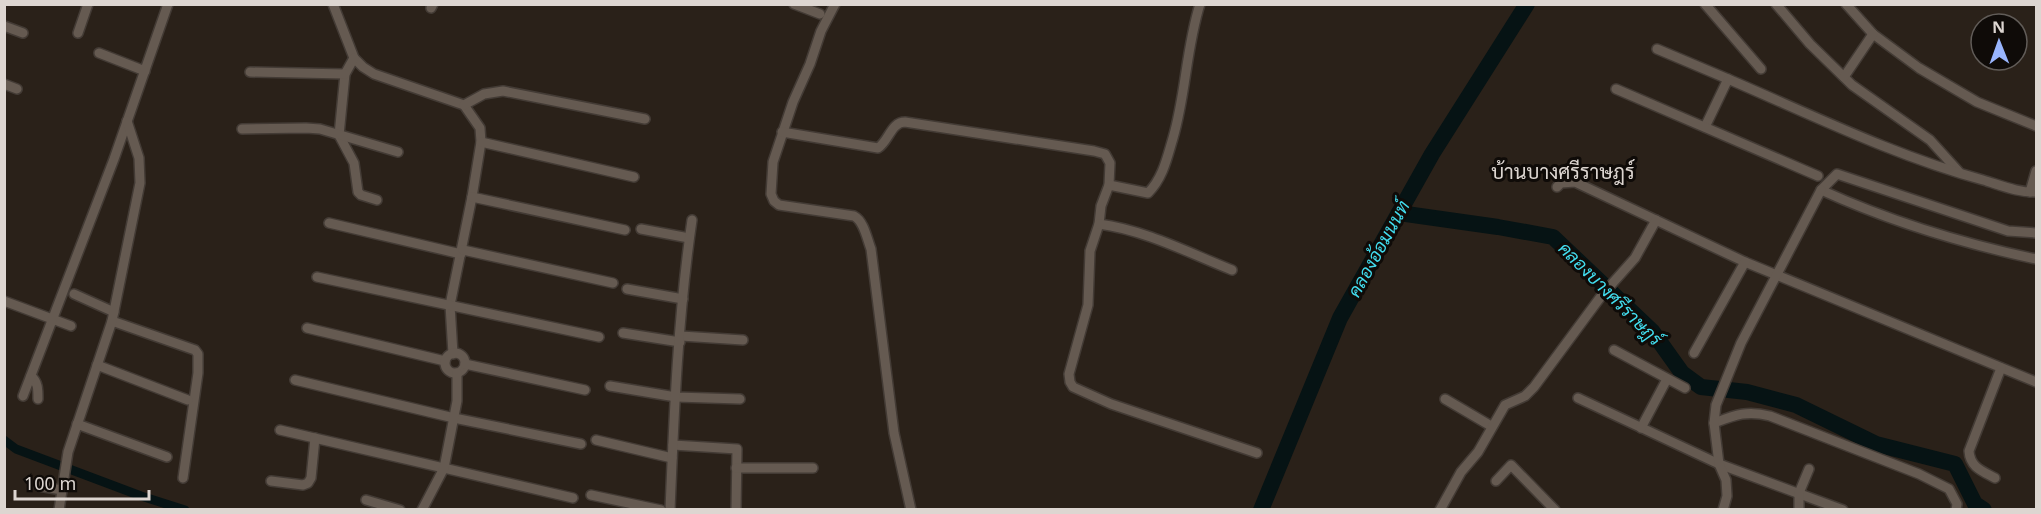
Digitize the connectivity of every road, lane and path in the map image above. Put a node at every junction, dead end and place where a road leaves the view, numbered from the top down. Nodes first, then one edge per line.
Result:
1 (88, 4) edge
2 (168, 4) edge
3 (333, 4) edge
4 (794, 4) edge
5 (835, 4) edge
6 (1200, 4) edge
7 (1705, 4) edge
8 (1776, 4) edge
9 (1846, 4) edge
10 (820, 15) dead end
11 (4, 26) edge
12 (23, 33) dead end
13 (78, 33) dead end
14 (1873, 34) junction
15 (1657, 50) dead end
16 (99, 53) dead end
17 (354, 58) junction
18 (1761, 69) dead end
19 (145, 71) junction
20 (250, 72) dead end
21 (345, 74) junction
22 (1844, 77) junction
23 (1728, 79) junction
24 (4, 84) edge
25 (17, 89) dead end
26 (1616, 89) dead end
27 (464, 105) junction
28 (645, 119) dead end
29 (127, 121) junction
30 (2037, 126) edge
31 (1705, 127) junction
32 (242, 129) dead end
33 (782, 132) junction
34 (339, 135) junction
35 (481, 142) junction
36 (398, 152) dead end
37 (2037, 171) edge
38 (1961, 174) junction
39 (1818, 176) dead end
40 (634, 177) dead end
41 (1109, 184) junction
42 (1557, 187) dead end
43 (1821, 190) junction
44 (2033, 192) edge
45 (472, 197) junction
46 (377, 200) dead end
47 (692, 220) dead end
48 (1656, 220) junction
49 (329, 223) dead end
50 (1099, 224) junction
51 (641, 229) dead end
52 (625, 230) dead end
53 (2037, 233) edge
54 (689, 238) junction
55 (462, 252) junction
56 (2037, 259) edge
57 (1745, 262) junction
58 (1232, 270) dead end
59 (1775, 275) junction
60 (317, 277) dead end
61 (613, 283) dead end
62 (627, 289) dead end
63 (74, 294) dead end
64 (683, 298) junction
65 (4, 301) edge
66 (450, 305) junction
67 (113, 317) junction
68 (53, 319) junction
69 (71, 326) dead end
70 (307, 328) dead end
71 (623, 333) dead end
72 (599, 337) dead end
73 (680, 339) junction
74 (743, 340) dead end
75 (1614, 350) dead end
76 (1694, 353) dead end
77 (453, 354) junction
78 (446, 361) junction
79 (465, 364) junction
80 (97, 365) junction
81 (2001, 368) junction
82 (457, 373) junction
83 (31, 376) junction
84 (1667, 379) junction
85 (295, 380) dead end
86 (2037, 382) edge
87 (609, 386) dead end
88 (1685, 388) dead end
89 (585, 390) dead end
90 (23, 396) dead end
91 (676, 397) junction
92 (1578, 398) dead end
93 (38, 399) dead end
94 (740, 399) dead end
95 (1445, 399) dead end
96 (188, 400) dead end
97 (454, 418) junction
98 (1714, 423) junction
99 (76, 424) junction
100 (1491, 426) junction
101 (1641, 428) junction
102 (280, 430) dead end
103 (315, 438) junction
104 (596, 440) dead end
105 (581, 444) dead end
106 (673, 445) junction
107 (1257, 453) dead end
108 (167, 457) dead end
109 (672, 458) junction
110 (1719, 464) junction
111 (444, 468) junction
112 (736, 468) junction
113 (813, 468) dead end
114 (1809, 469) dead end
115 (1995, 477) dead end
116 (183, 478) dead end
117 (272, 481) dead end
118 (1496, 481) dead end
119 (39, 486) dead end
120 (62, 490) junction
121 (1800, 493) junction
122 (591, 495) dead end
123 (573, 498) dead end
124 (366, 500) dead end
125 (59, 510) edge
126 (400, 510) edge
127 (422, 510) edge
128 (661, 510) edge
129 (670, 510) edge
130 (736, 510) edge
131 (911, 510) edge
132 (1440, 510) edge
133 (1556, 510) edge
134 (1723, 510) edge
135 (1799, 510) edge
136 (1844, 510) edge
137 (1956, 510) edge

1 - 13 street
2 - 19 street
3 - 17 street
4 - 10 street
5 - 33 street
6 - 41 street
7 - 18 street
8 - 22 street
9 - 14 street
11 - 12 street
14 - 22 street
14 - 30 street
15 - 23 street
16 - 19 street
17 - 21 street
17 - 27 street
19 - 29 street
20 - 21 street
21 - 34 street
22 - 38 street
23 - 31 street
23 - 38 street
24 - 25 street
26 - 31 street
27 - 28 street
27 - 35 street
29 - 67 street
29 - 68 street
31 - 39 street
32 - 34 street
33 - 41 street
33 - 131 street
34 - 36 street
34 - 46 street
35 - 40 street
35 - 45 street
37 - 44 street
38 - 44 street
41 - 50 street
42 - 48 street
43 - 53 street
43 - 56 street
43 - 59 street
45 - 52 street
45 - 55 street
47 - 54 street
48 - 57 street
48 - 100 street
49 - 55 street
50 - 58 street
50 - 107 street
51 - 54 street
54 - 64 street
55 - 61 street
55 - 66 street
57 - 59 street
57 - 76 street
59 - 81 street
59 - 98 street
60 - 66 street
62 - 64 street
63 - 67 street
64 - 73 street
65 - 68 street
66 - 72 street
66 - 77 street
67 - 80 street
67 - 116 street
68 - 69 street
68 - 83 street
70 - 78 street
71 - 73 street
73 - 74 street
73 - 91 street
75 - 84 street
77 - 78 street
77 - 79 street
78 - 82 street
79 - 82 street
79 - 89 street
80 - 96 street
80 - 99 street
81 - 86 street
81 - 115 street
82 - 97 street
83 - 90 street
83 - 93 street
84 - 88 street
84 - 101 street
85 - 97 street
87 - 91 street
91 - 94 street
91 - 106 street
92 - 101 street
95 - 100 street
97 - 105 street
97 - 111 street
98 - 110 street
98 - 137 street
99 - 108 street
99 - 120 street
100 - 132 street
101 - 110 street
102 - 103 street
103 - 111 street
103 - 117 street
104 - 109 street
106 - 109 street
106 - 112 street
109 - 129 street
110 - 121 street
110 - 134 street
111 - 123 street
111 - 127 street
112 - 113 street
112 - 130 street
114 - 121 street
118 - 133 street
119 - 120 street
120 - 125 street
121 - 135 street
121 - 136 street
122 - 128 street
124 - 126 street

